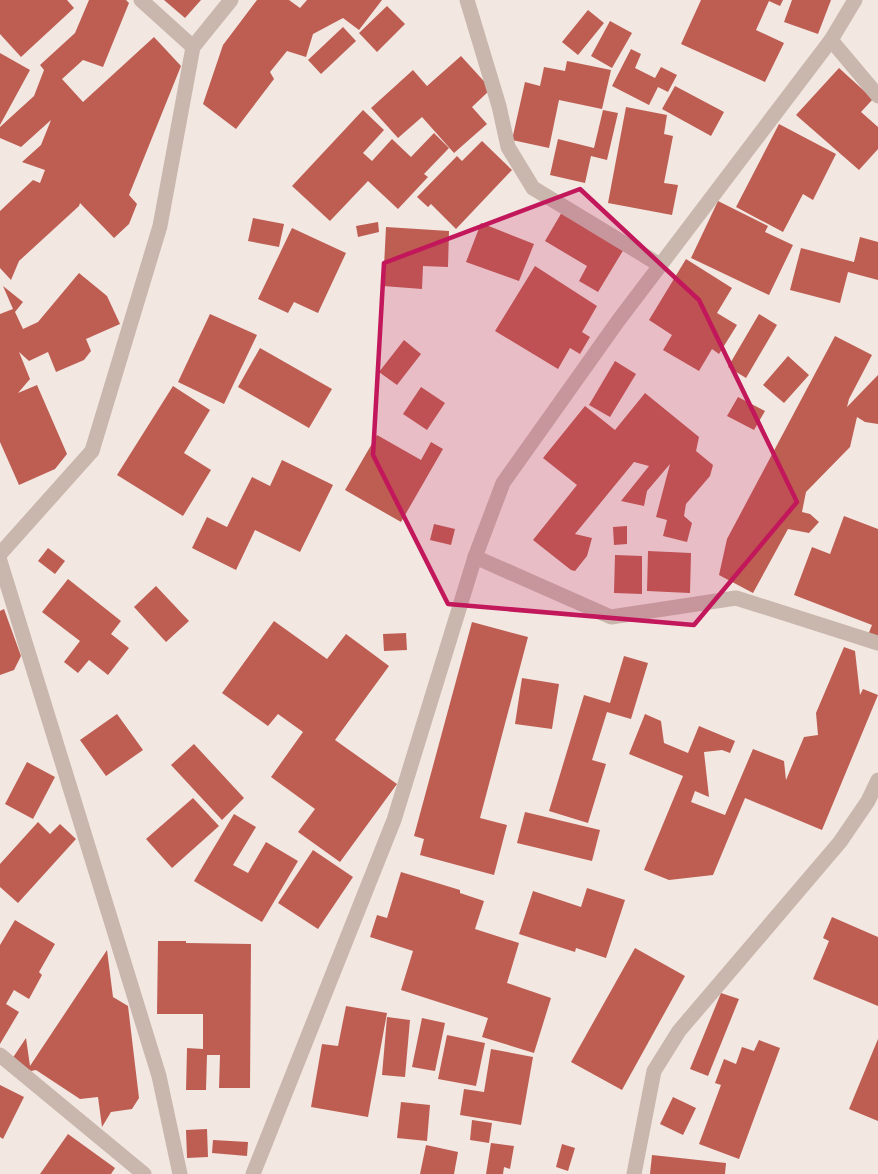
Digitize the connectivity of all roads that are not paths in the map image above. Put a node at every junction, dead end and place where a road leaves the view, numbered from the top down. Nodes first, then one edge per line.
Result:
1 (141, 0) edge
2 (231, 0) edge
3 (467, 0) edge
4 (855, 0) edge
5 (831, 40) junction
6 (193, 47) junction
7 (878, 96) edge
8 (660, 265) junction
9 (0, 554) edge
10 (475, 557) junction
11 (0, 561) edge
12 (878, 643) edge
13 (878, 780) edge
14 (0, 1055) edge
15 (144, 1174) edge
16 (180, 1174) edge
17 (253, 1174) edge
18 (634, 1174) edge

1 - 6 street
2 - 6 street
3 - 8 street
4 - 5 street
5 - 7 street
5 - 8 street
6 - 9 street
8 - 10 street
10 - 12 street
10 - 17 street
11 - 16 street
13 - 18 street
14 - 15 street

